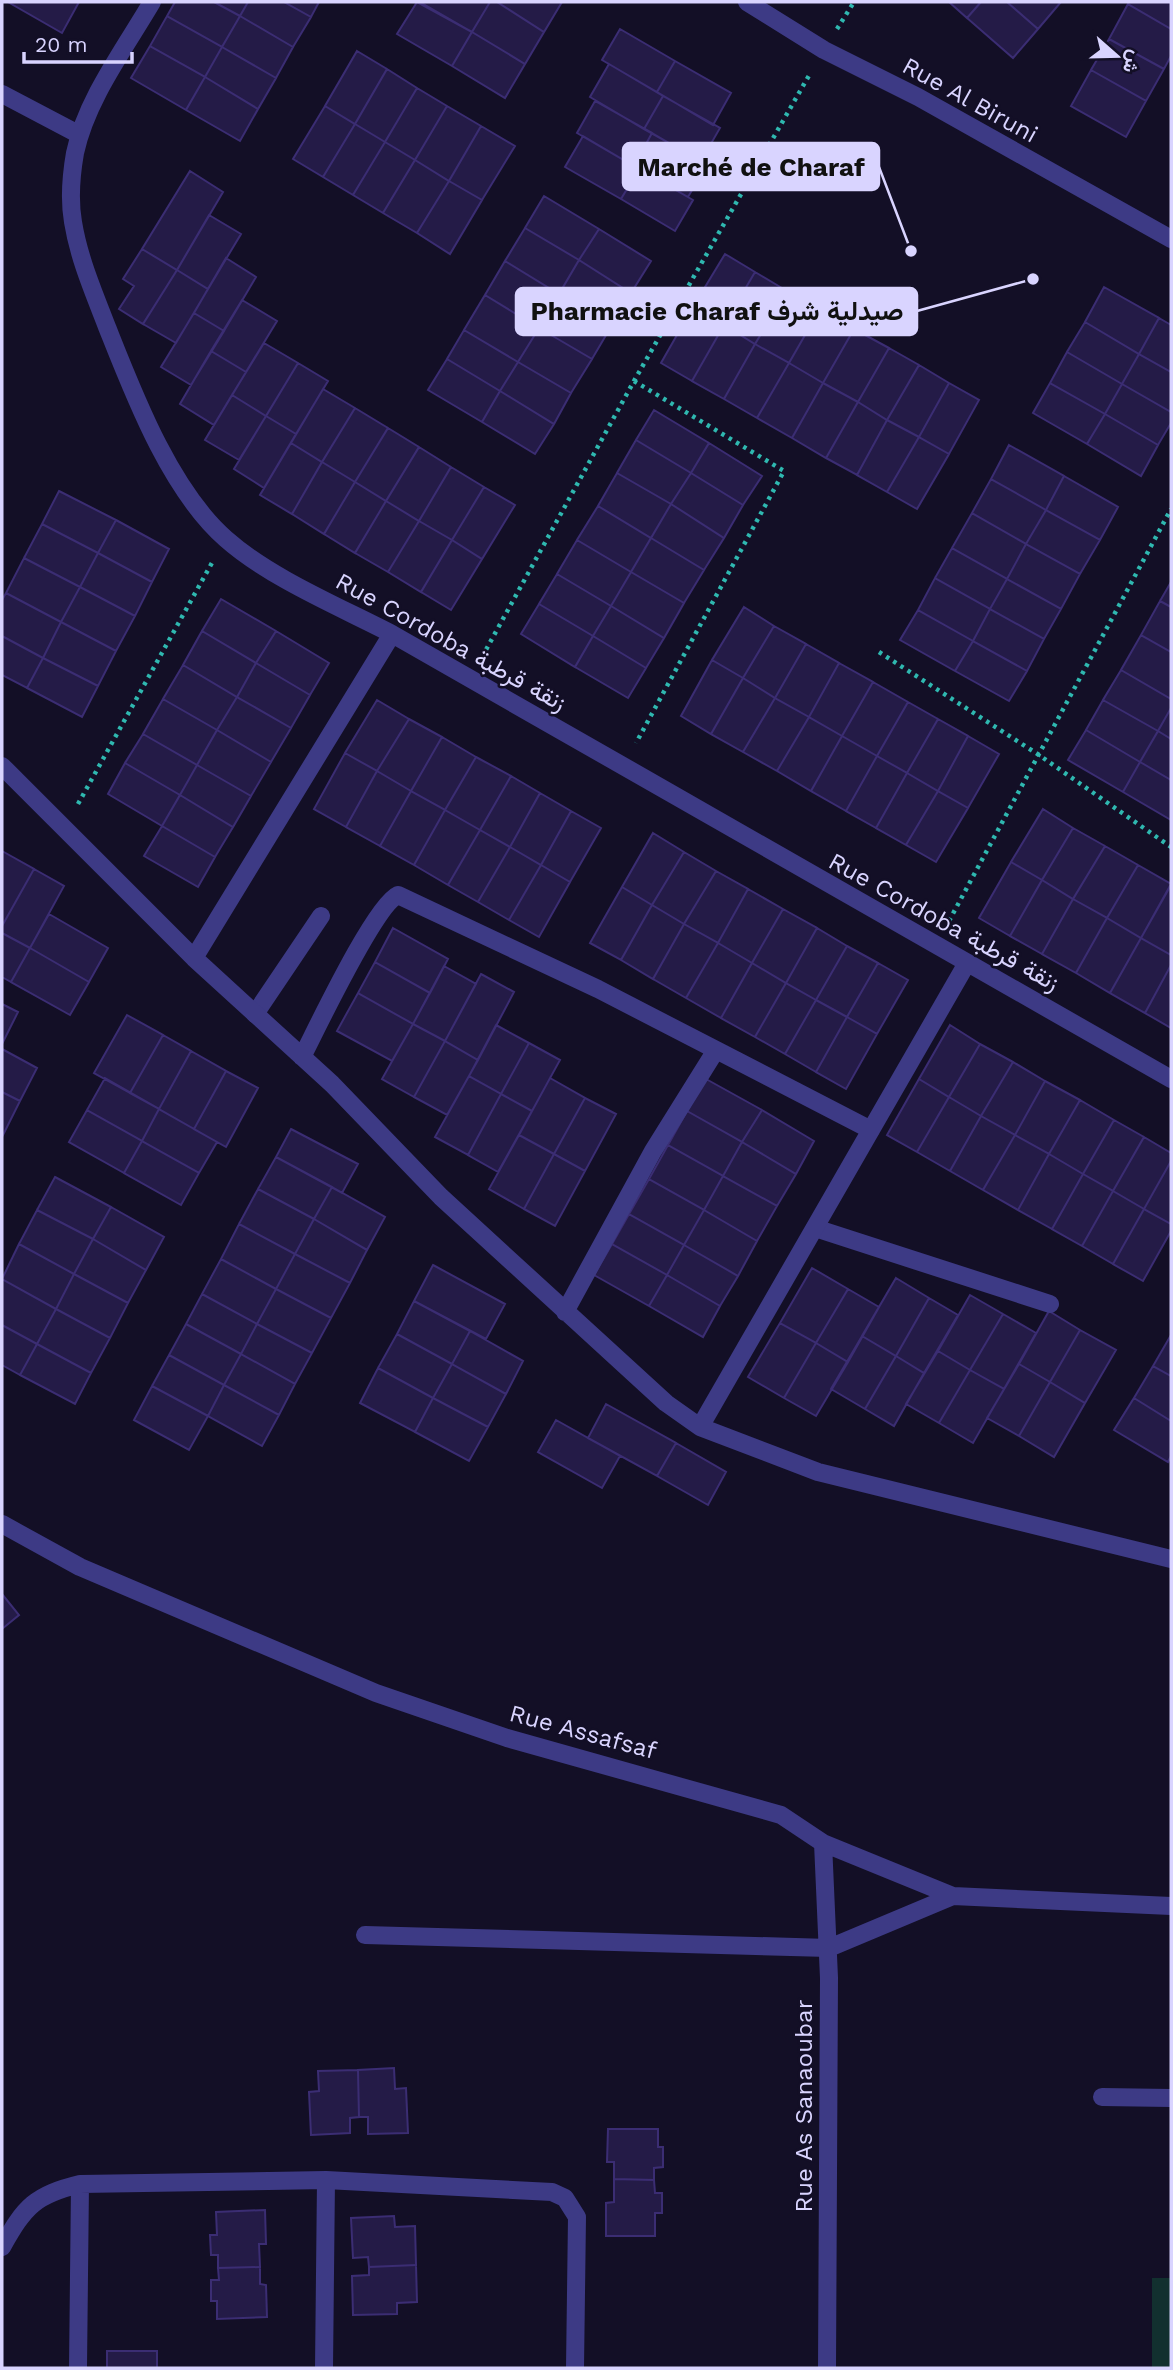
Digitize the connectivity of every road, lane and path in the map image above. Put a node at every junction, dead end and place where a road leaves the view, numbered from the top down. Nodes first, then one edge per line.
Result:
1 (152, 2) edge
2 (747, 2) edge
3 (824, 50) junction
4 (2, 94) edge
5 (80, 135) junction
6 (1171, 239) edge
7 (634, 381) junction
8 (1171, 509) edge
9 (226, 539) junction
10 (392, 634) junction
11 (879, 652) dead end
12 (470, 679) junction
13 (1038, 755) junction
14 (2, 766) edge
15 (623, 767) junction
16 (66, 826) junction
17 (1171, 847) edge
18 (321, 916) dead end
19 (936, 945) junction
20 (194, 958) junction
21 (967, 962) junction
22 (255, 1014) junction
23 (716, 1051) junction
24 (302, 1057) junction
25 (1171, 1079) edge
26 (872, 1130) junction
27 (815, 1228) junction
28 (1050, 1304) dead end
29 (565, 1312) junction
30 (700, 1427) junction
31 (2, 1524) edge
32 (1171, 1559) edge
33 (823, 1843) junction
34 (953, 1896) junction
35 (1171, 1906) edge
36 (365, 1935) dead end
37 (829, 1948) junction
38 (1102, 2096) dead end
39 (1171, 2098) edge
40 (326, 2180) junction
41 (80, 2184) junction
42 (2, 2247) edge
43 (78, 2368) edge
44 (324, 2368) edge
45 (575, 2368) edge
46 (827, 2368) edge

1 - 5 street, Rue Cordoba زنقة قرطبة
2 - 3 street, Rue Al Biruni
3 - 6 street, Rue Al Biruni
3 - 7 path
4 - 5 street
5 - 9 street, Rue Cordoba زنقة قرطبة
7 - 12 path
7 - 15 path
8 - 13 path
9 - 10 street, Rue Cordoba زنقة قرطبة
9 - 16 path
10 - 12 street, Rue Cordoba زنقة قرطبة
10 - 20 street
11 - 13 path
12 - 15 street, Rue Cordoba زنقة قرطبة
13 - 17 path
13 - 19 path
14 - 16 street
15 - 19 street, Rue Cordoba زنقة قرطبة
16 - 20 street
18 - 22 street
19 - 21 street, Rue Cordoba زنقة قرطبة
20 - 22 street
21 - 25 street, Rue Cordoba زنقة قرطبة
21 - 26 street
22 - 24 street
23 - 24 street
23 - 26 street
23 - 29 street
24 - 29 street
26 - 27 street
27 - 28 street
27 - 30 street
29 - 30 street
30 - 32 street
31 - 33 street, Rue Assafsaf
33 - 34 street, Rue Assafsaf
33 - 37 street, Rue As Sanaoubar
34 - 35 street, Rue Assafsaf
34 - 37 street
36 - 37 street
37 - 46 street, Rue As Sanaoubar
38 - 39 street
40 - 41 street
40 - 44 street
40 - 45 street
41 - 42 street
41 - 43 street

